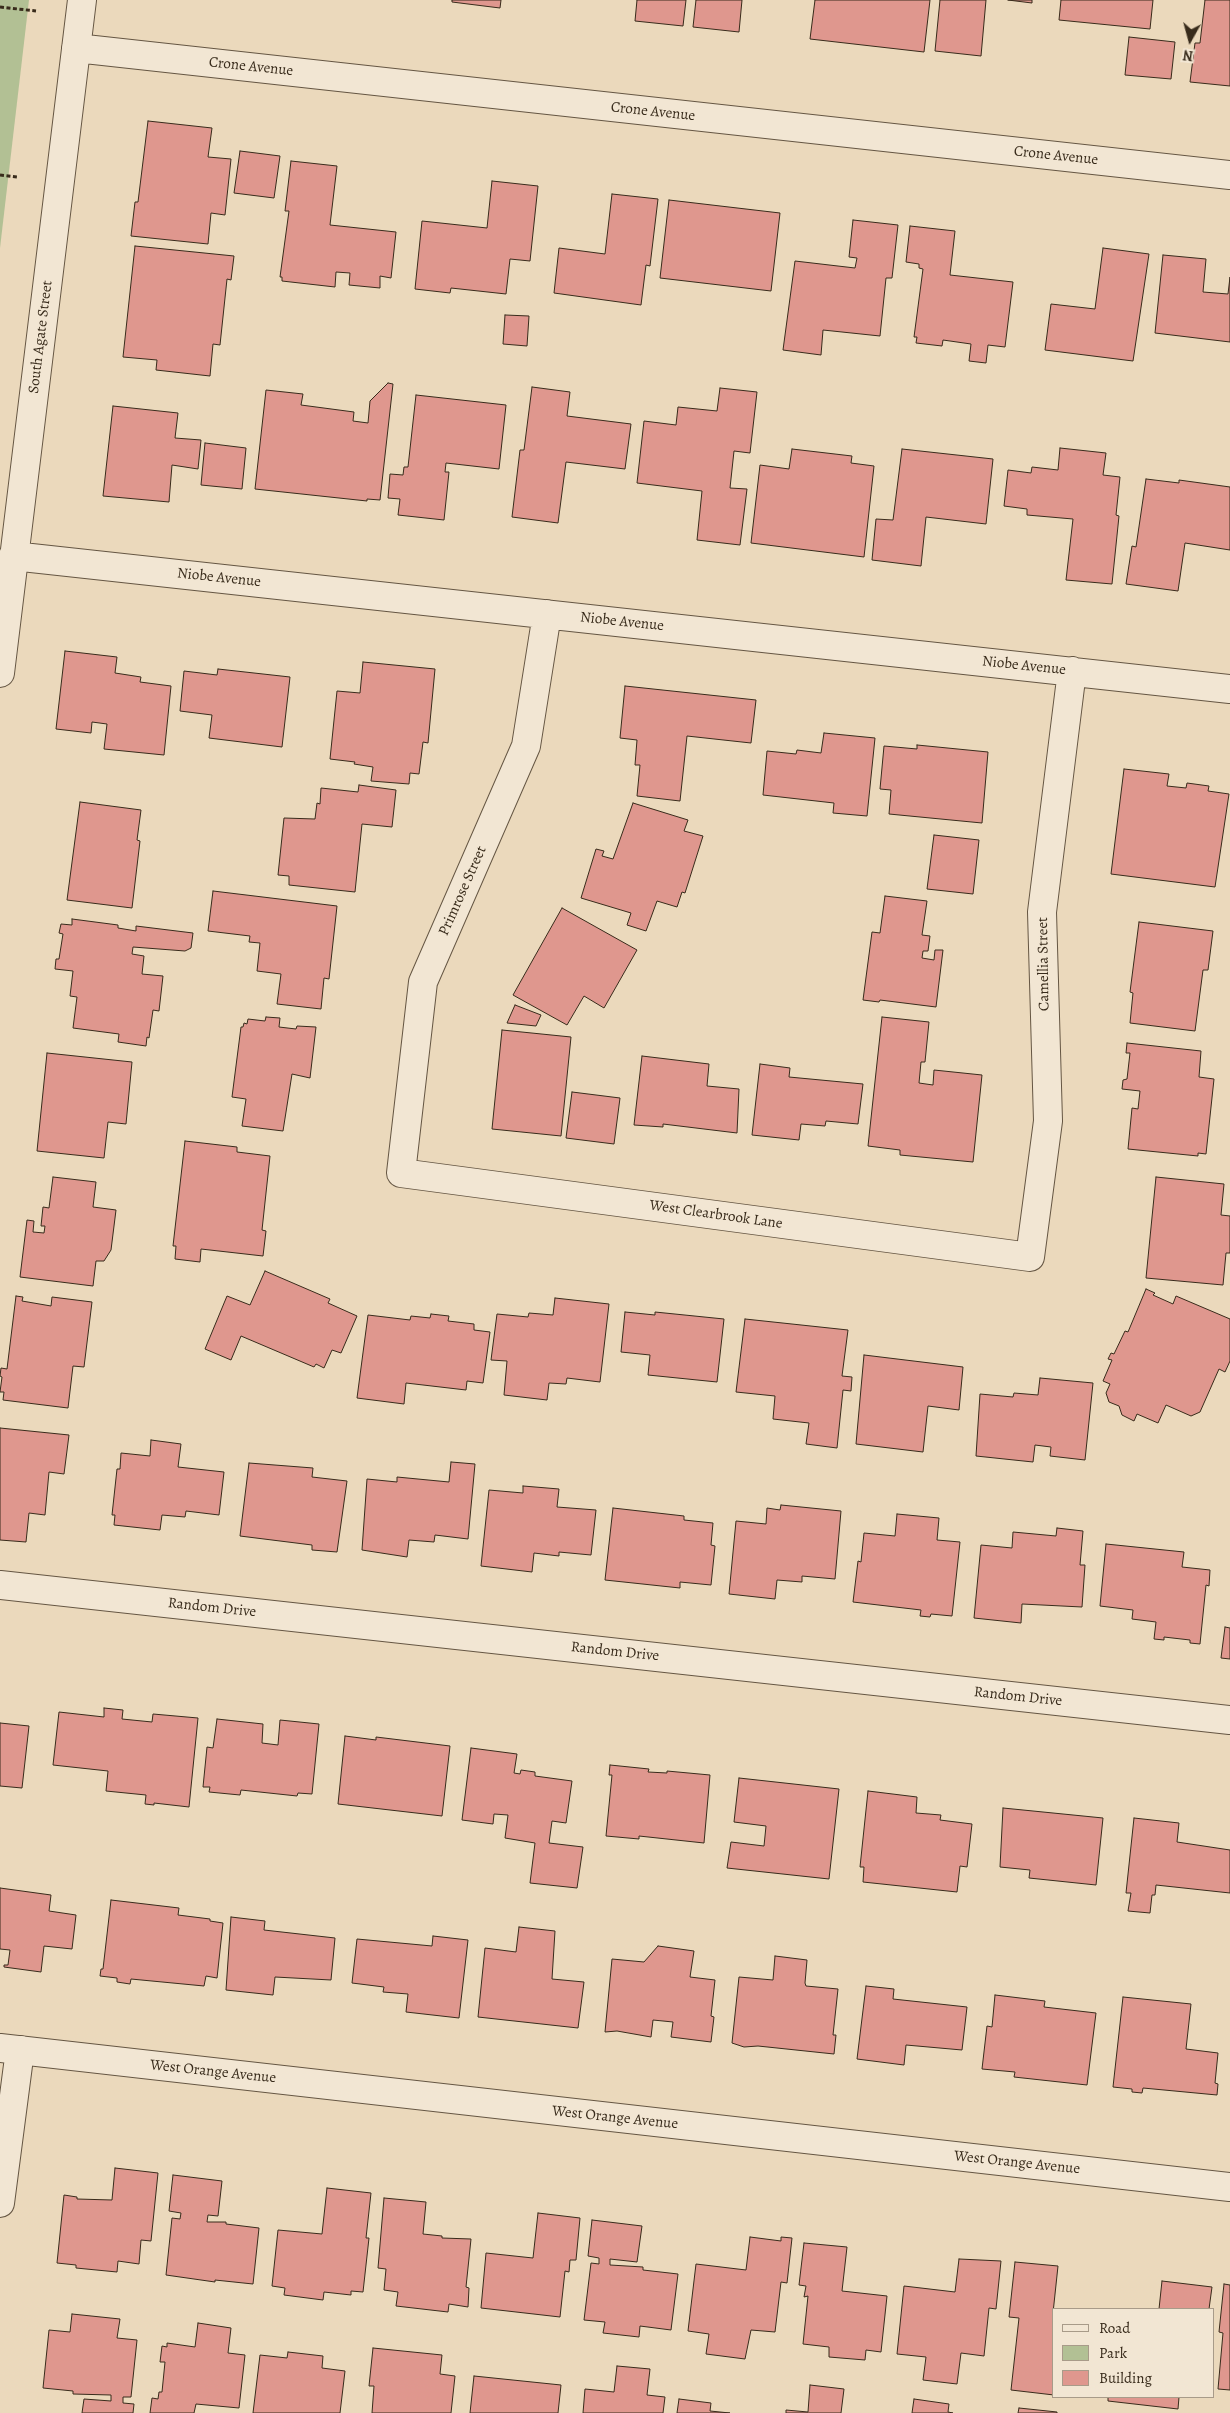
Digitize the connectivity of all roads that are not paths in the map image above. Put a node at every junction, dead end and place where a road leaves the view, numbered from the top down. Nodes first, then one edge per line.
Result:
1 (82, 0) edge
2 (76, 48) junction
3 (1230, 175) edge
4 (13, 556) junction
5 (547, 614) junction
6 (1072, 671) junction
7 (0, 673) edge
8 (1230, 689) edge
9 (401, 1172) joint
10 (1030, 1257) joint
11 (0, 1585) edge
12 (1230, 1720) edge
13 (10, 2049) edge
14 (1230, 2187) edge
15 (0, 2203) edge

1 - 2 street, South Agate Street
2 - 3 street, Crone Avenue
2 - 4 street, South Agate Street
4 - 5 street, Niobe Avenue
4 - 7 street, South Agate Street
5 - 6 street, Niobe Avenue
5 - 9 street, Primrose Street
6 - 8 street, Niobe Avenue
6 - 10 street, Camellia Street
9 - 10 street, West Clearbrook Lane
11 - 12 street, Random Drive
13 - 14 street, West Orange Avenue
13 - 15 street

